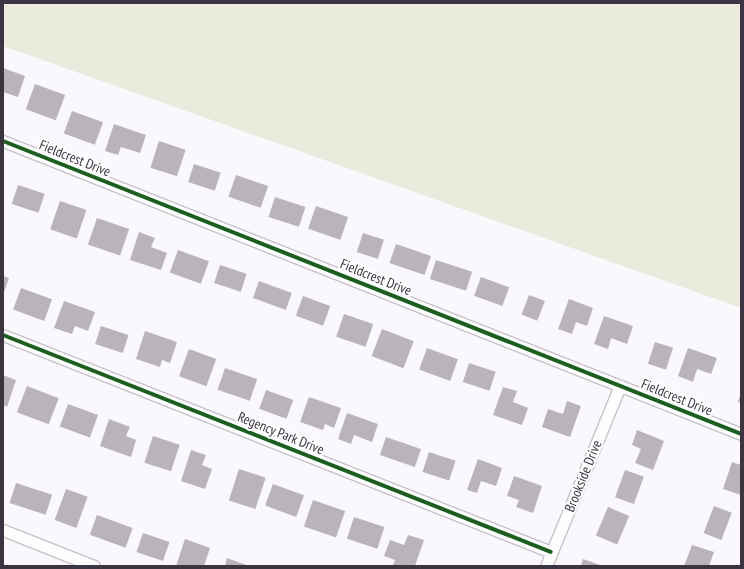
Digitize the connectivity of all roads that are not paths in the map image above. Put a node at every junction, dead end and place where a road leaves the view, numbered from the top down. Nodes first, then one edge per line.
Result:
1 (3, 141) edge
2 (3, 335) edge
3 (620, 386) junction
4 (741, 434) edge
5 (3, 530) edge
6 (552, 552) junction
7 (94, 566) edge
8 (546, 566) edge

1 - 3 street, Fieldcrest Drive
2 - 6 street, Regency Park Drive
3 - 4 street, Fieldcrest Drive
3 - 6 street, Brookside Drive
5 - 7 street
6 - 8 street, Brookside Drive

